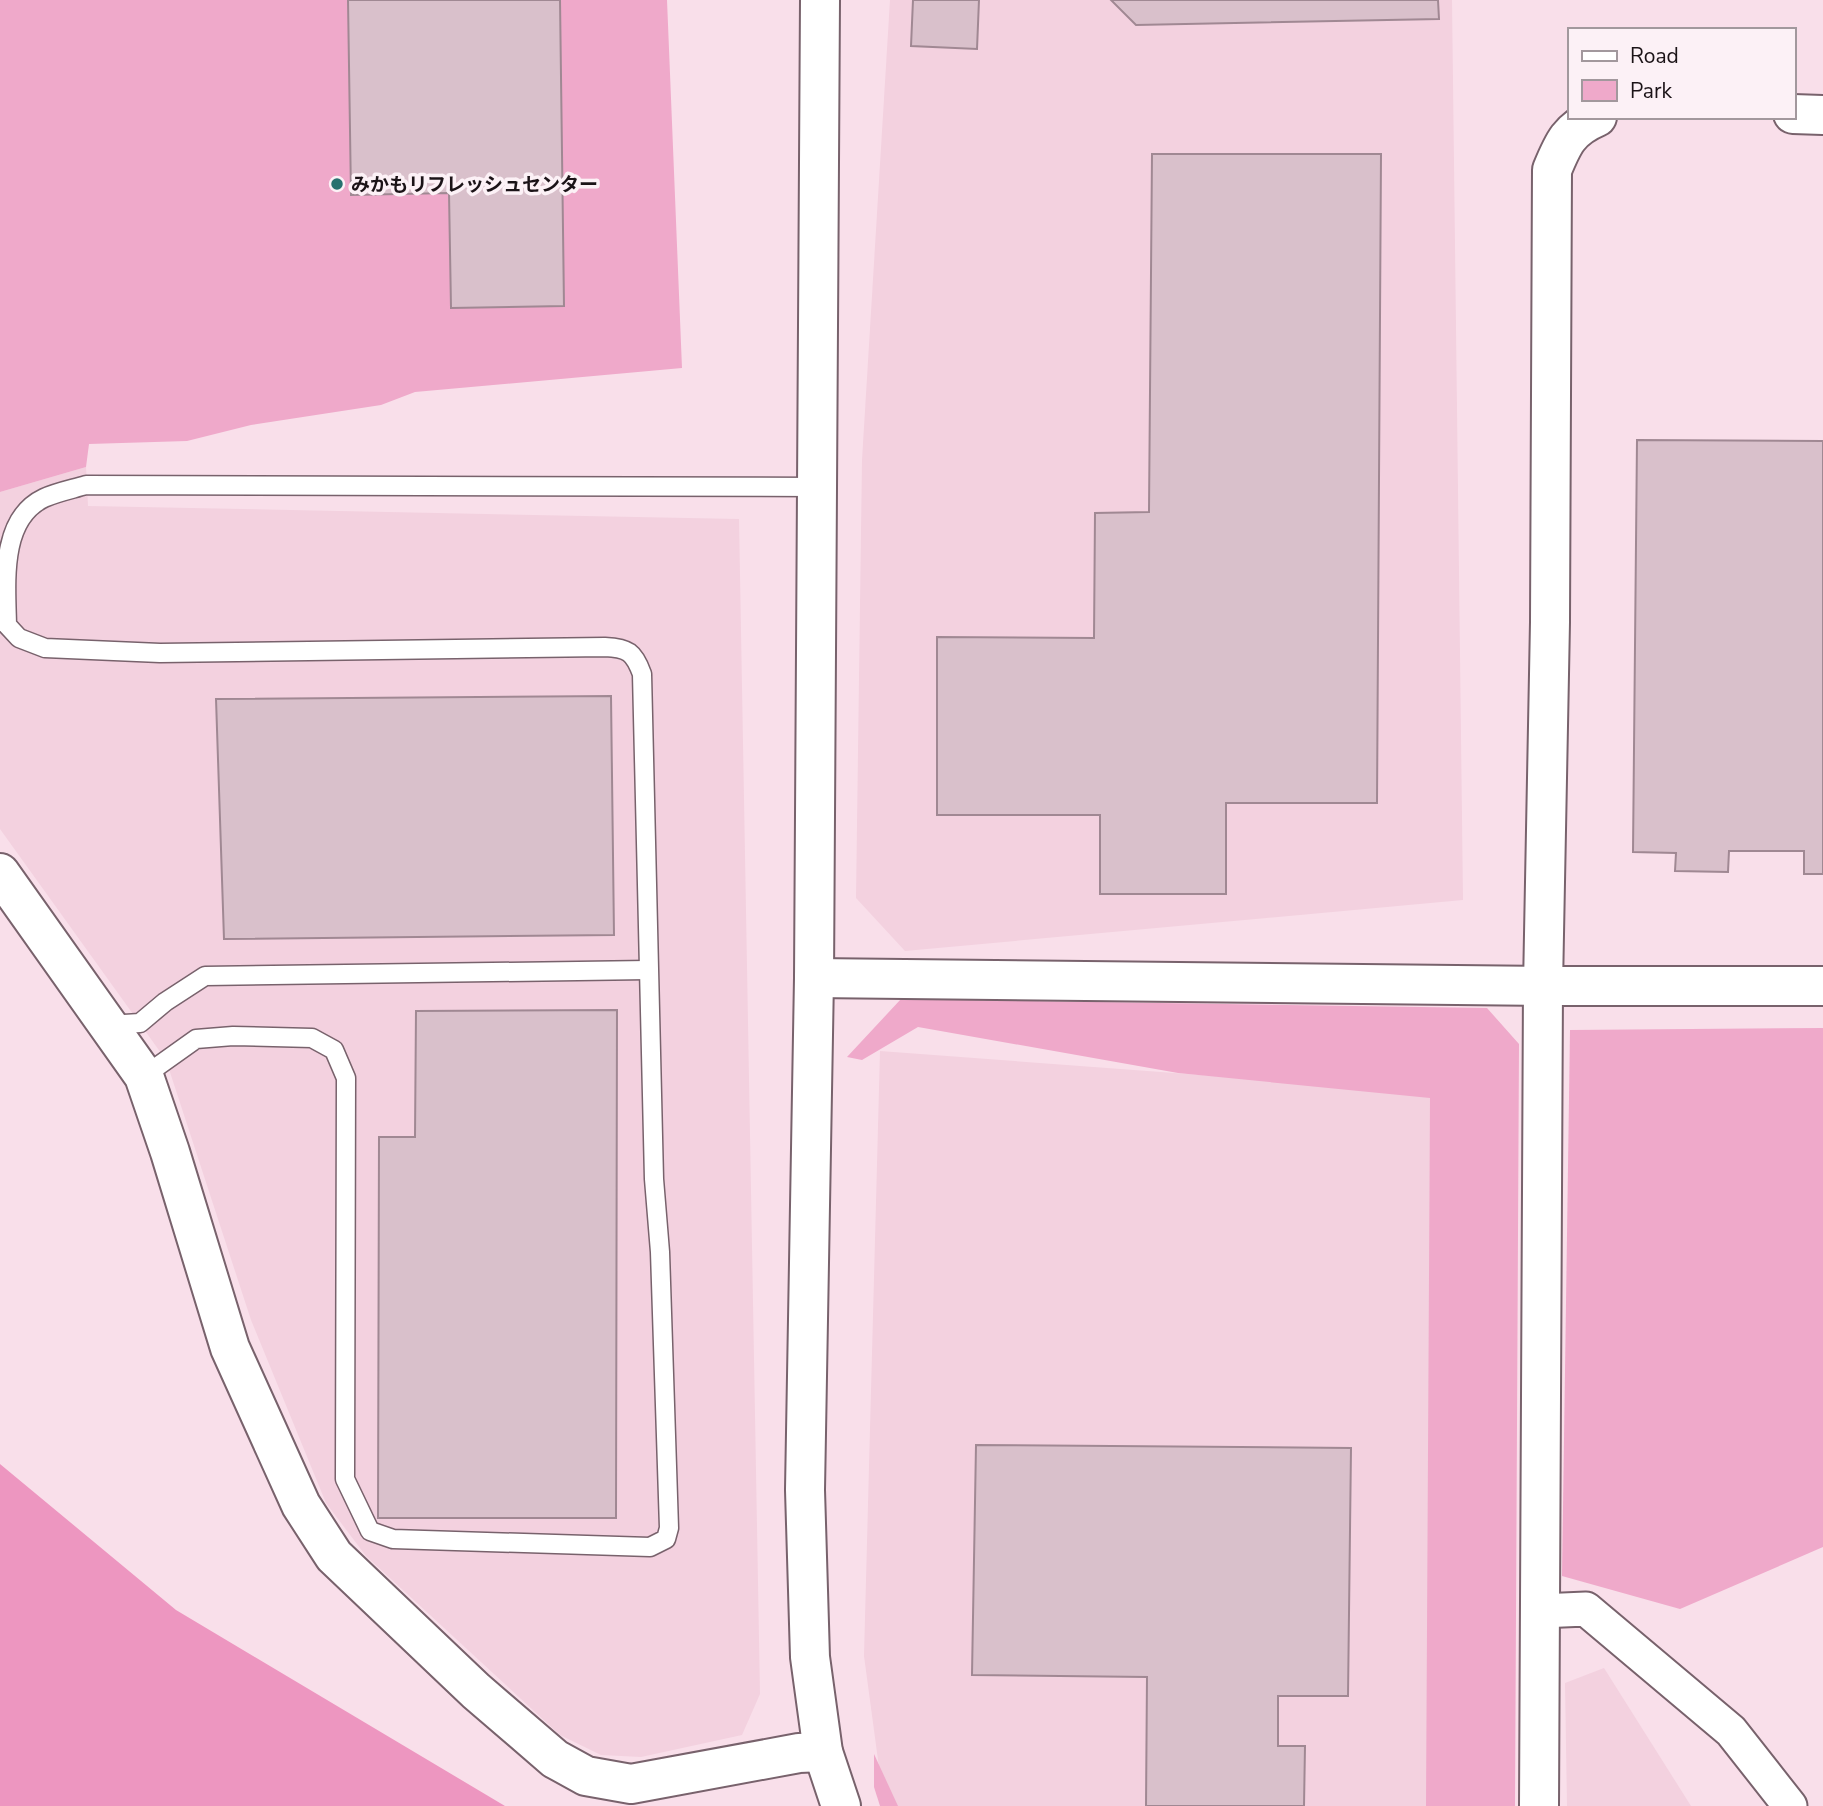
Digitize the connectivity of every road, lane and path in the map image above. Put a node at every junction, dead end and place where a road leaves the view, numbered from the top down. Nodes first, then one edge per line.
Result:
1 (820, 0) edge
2 (1795, 114) edge
3 (1823, 115) edge
4 (1592, 119) edge
5 (817, 488) junction
6 (0, 873) edge
7 (648, 970) junction
8 (814, 978) junction
9 (1823, 985) edge
10 (1543, 986) junction
11 (108, 1025) junction
12 (144, 1076) junction
13 (1540, 1611) junction
14 (823, 1752) junction
15 (841, 1806) edge
16 (1539, 1806) edge
17 (1790, 1806) edge

1 - 5 street
2 - 3 street
4 - 10 street
5 - 7 lane
5 - 8 street
6 - 11 street
7 - 11 lane
7 - 12 lane
8 - 10 street
8 - 14 street
9 - 10 street
10 - 13 street
11 - 12 street
12 - 14 street
13 - 16 street
13 - 17 street
14 - 15 street

